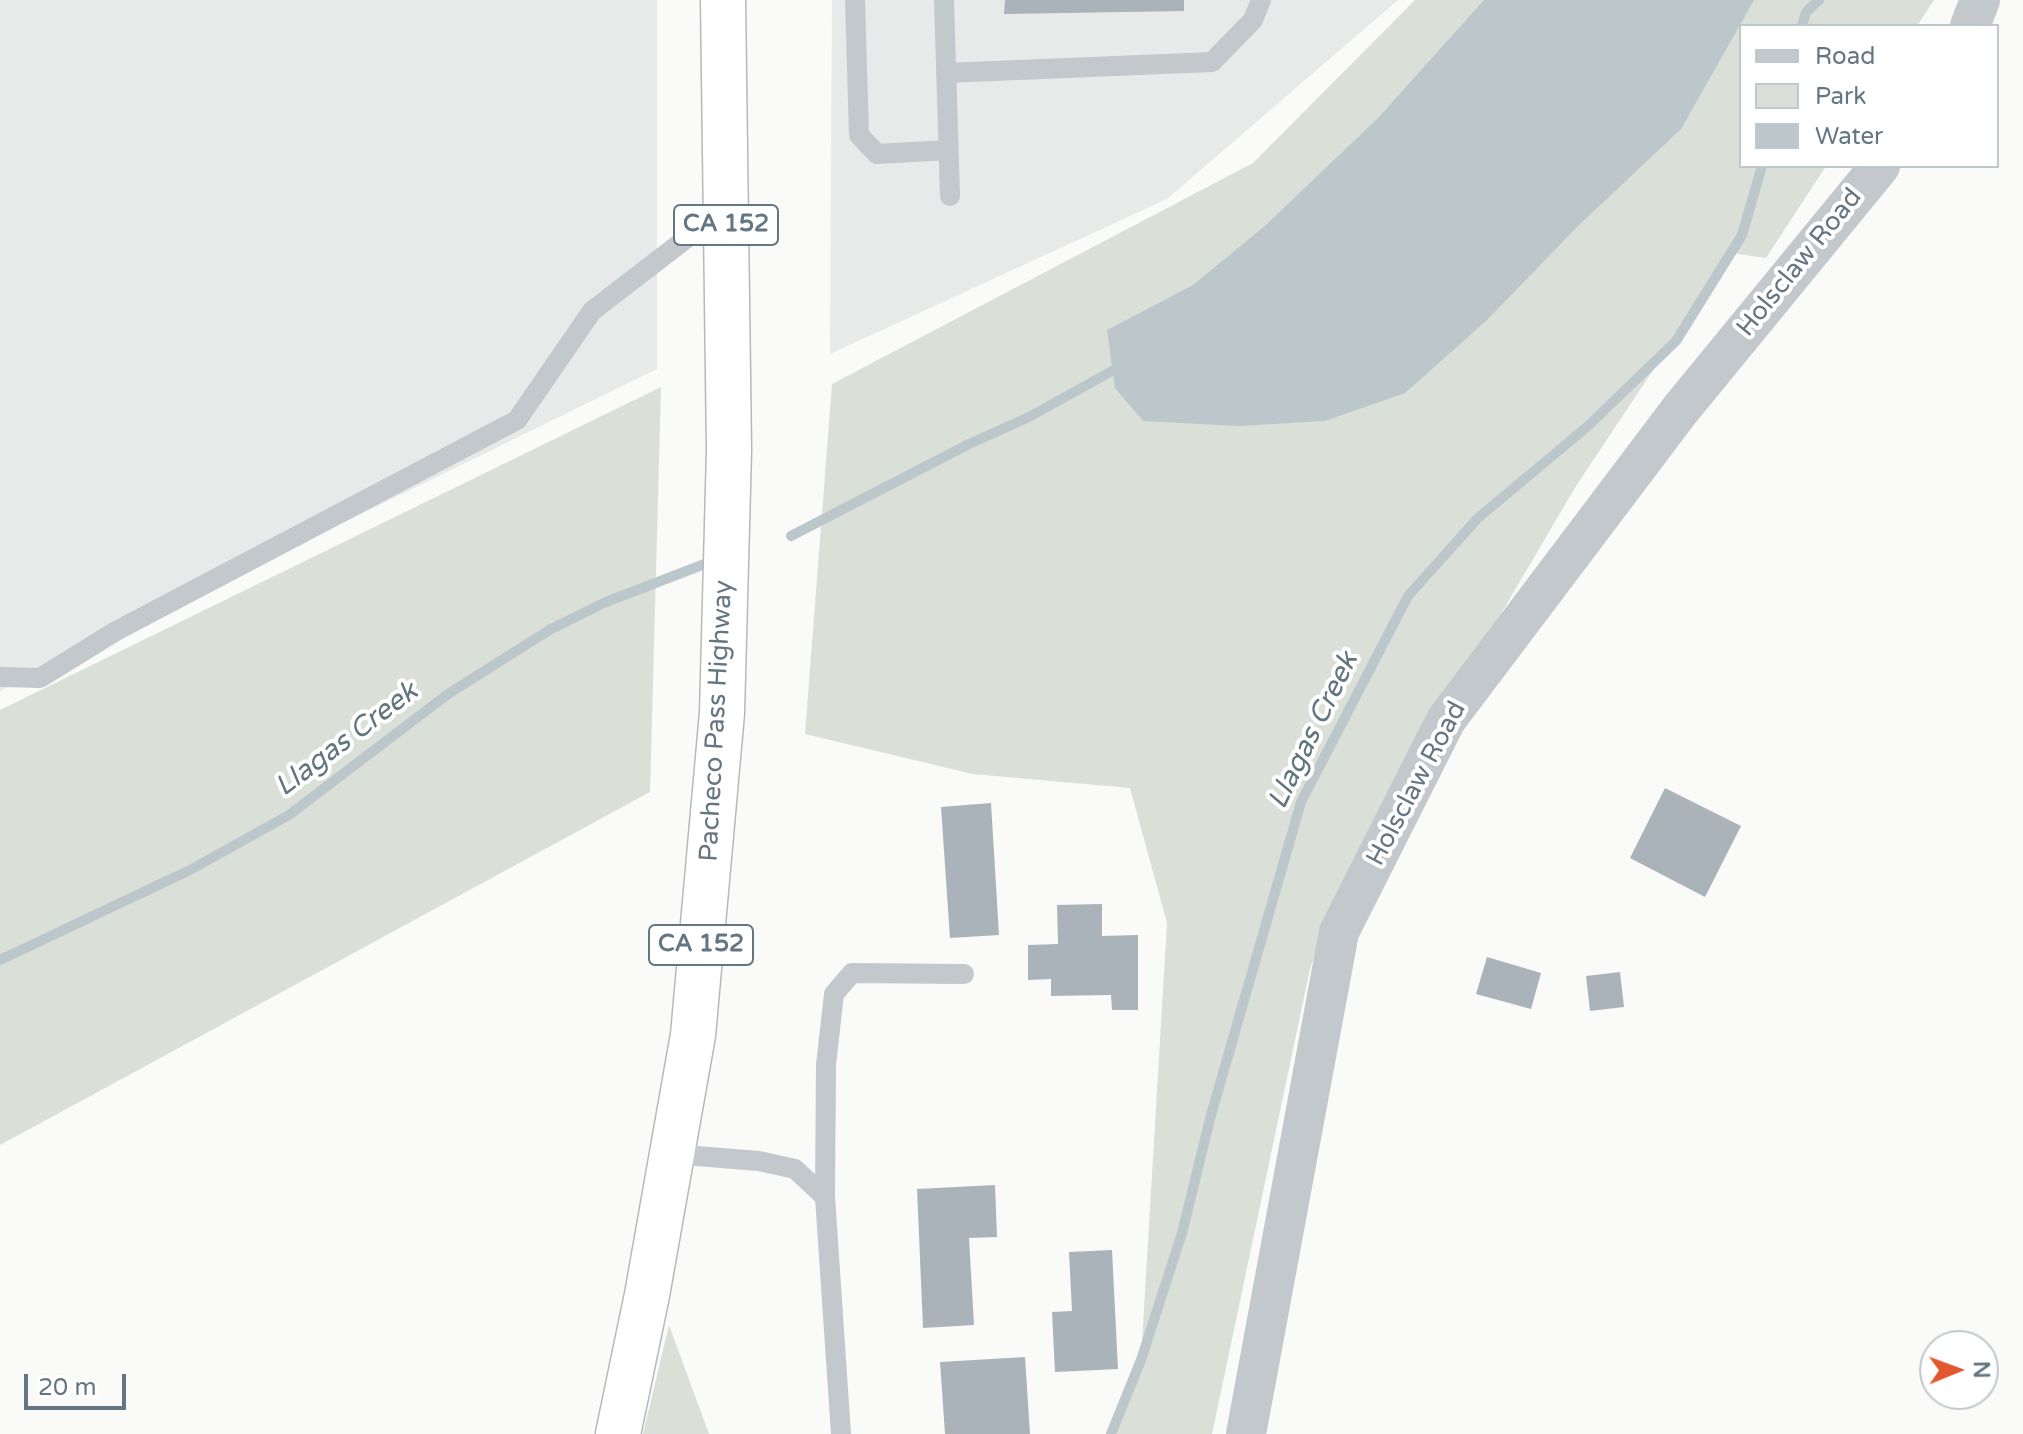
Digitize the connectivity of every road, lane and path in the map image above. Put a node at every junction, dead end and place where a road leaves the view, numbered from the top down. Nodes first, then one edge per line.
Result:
1 (723, 0) edge
2 (855, 0) edge
3 (944, 0) edge
4 (1261, 0) edge
5 (1980, 0) edge
6 (1971, 24) edge
7 (946, 73) junction
8 (948, 150) junction
9 (1878, 168) edge
10 (950, 196) dead end
11 (726, 208) junction
12 (0, 677) edge
13 (964, 974) dead end
14 (672, 1154) junction
15 (825, 1197) junction
16 (618, 1434) edge
17 (841, 1434) edge
18 (1246, 1434) edge

1 - 11 highway, Pacheco Pass Highway / CA 152
2 - 8 lane
3 - 7 lane
4 - 7 lane
5 - 6 street
7 - 8 lane
8 - 10 lane
9 - 18 street, Holsclaw Road
11 - 12 lane
11 - 14 highway, Pacheco Pass Highway / CA 152
13 - 15 lane
14 - 15 lane
14 - 16 highway, Pacheco Pass Highway / CA 152
15 - 17 lane

